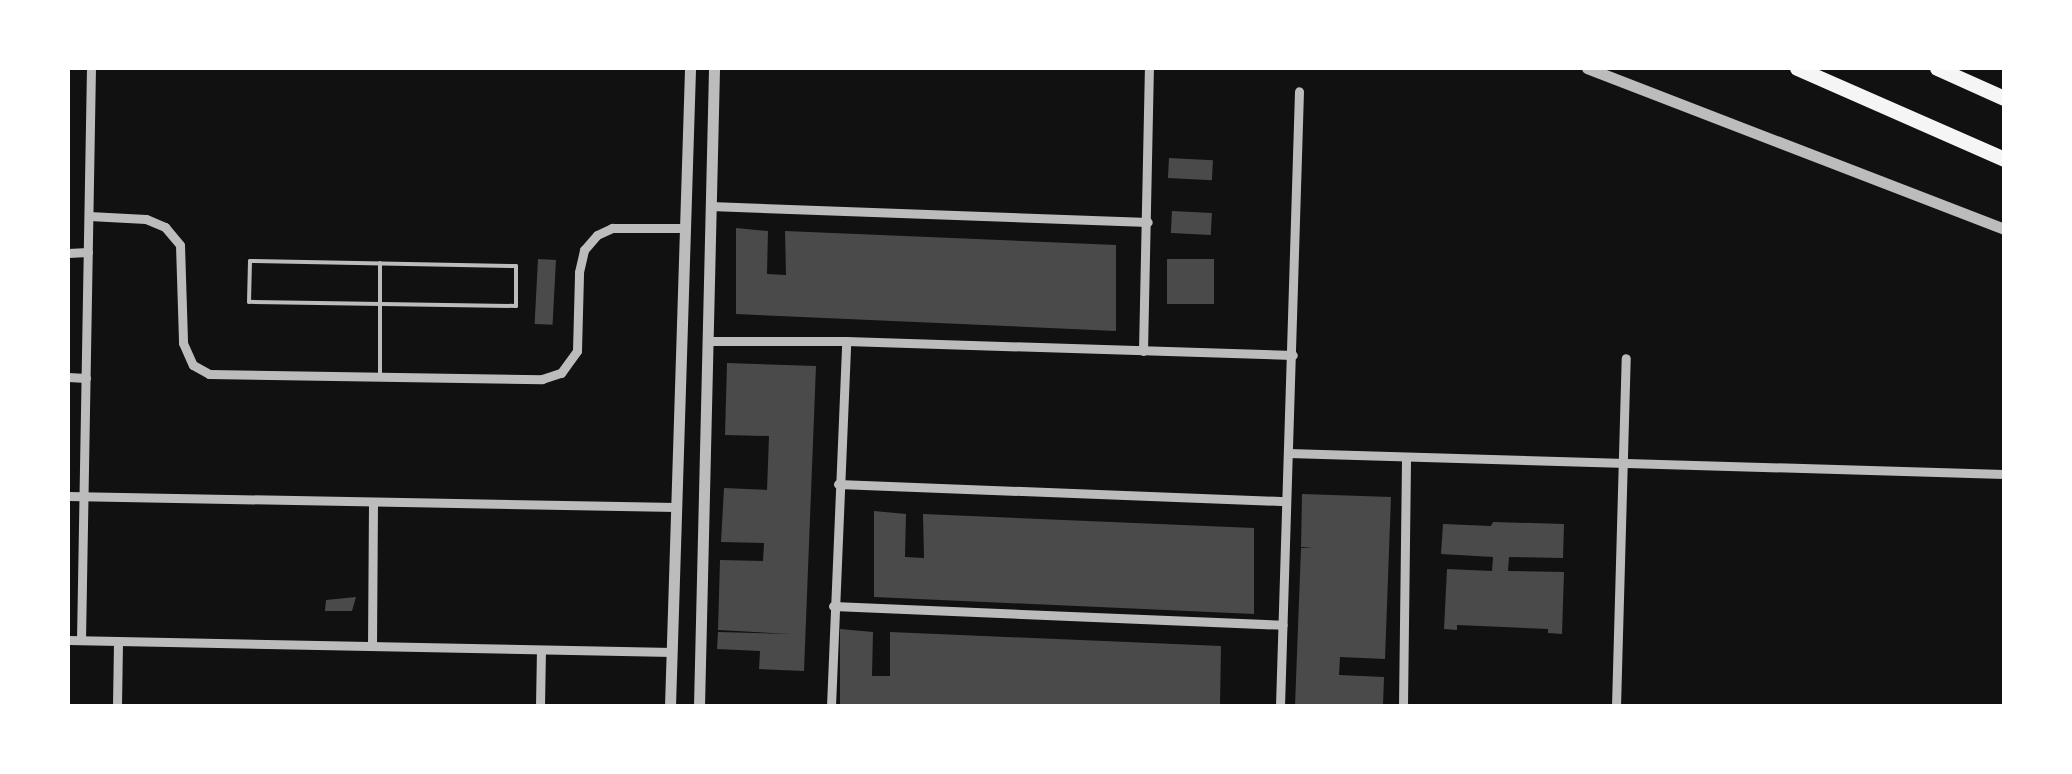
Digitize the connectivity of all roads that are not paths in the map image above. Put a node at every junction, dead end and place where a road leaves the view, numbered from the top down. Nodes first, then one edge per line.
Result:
1 (91, 68) edge
2 (690, 68) edge
3 (714, 68) edge
4 (1148, 68) edge
5 (1586, 68) edge
6 (1797, 68) edge
7 (1936, 68) edge
8 (1300, 91) dead end
9 (2004, 98) edge
10 (2004, 159) edge
11 (710, 206) junction
12 (88, 216) junction
13 (1148, 222) junction
14 (685, 228) junction
15 (2004, 230) edge
16 (88, 252) junction
17 (68, 253) edge
18 (380, 263) junction
19 (380, 306) junction
20 (710, 341) junction
21 (846, 341) junction
22 (1144, 352) junction
23 (1293, 356) junction
24 (1626, 358) dead end
25 (68, 377) edge
26 (380, 377) junction
27 (86, 378) junction
28 (679, 436) junction
29 (705, 438) junction
30 (1288, 453) junction
31 (1406, 457) junction
32 (1623, 463) junction
33 (2004, 474) edge
34 (838, 484) junction
35 (68, 496) edge
36 (84, 496) junction
37 (1286, 501) junction
38 (373, 502) junction
39 (676, 507) junction
40 (833, 606) junction
41 (1283, 625) junction
42 (68, 640) edge
43 (81, 640) junction
44 (118, 641) junction
45 (372, 646) junction
46 (541, 650) junction
47 (672, 652) junction
48 (116, 706) edge
49 (540, 706) edge
50 (670, 706) edge
51 (699, 706) edge
52 (831, 706) edge
53 (1280, 706) edge
54 (1403, 706) edge
55 (1616, 706) edge

1 - 12 street
2 - 14 street
3 - 11 street
4 - 13 street
5 - 15 street
6 - 10 highway
7 - 9 highway
8 - 23 street
11 - 13 street
11 - 20 street
12 - 16 street
12 - 26 street
13 - 22 street
14 - 26 street
14 - 28 street
16 - 17 street
16 - 27 street
18 - 19 lane
18 - 19 lane
18 - 19 lane
19 - 26 lane
20 - 21 street
20 - 29 street
21 - 22 street
21 - 34 street
22 - 23 street
23 - 30 street
24 - 32 street
25 - 27 street
27 - 36 street
28 - 29 street
28 - 39 street
29 - 51 street
30 - 31 street
30 - 37 street
31 - 32 street
31 - 54 street
32 - 33 street
32 - 55 street
34 - 37 street
34 - 40 street
35 - 36 street
36 - 38 street
36 - 43 street
37 - 41 street
38 - 39 street
38 - 45 street
39 - 47 street
40 - 41 street
40 - 52 street
41 - 53 street
42 - 43 street
43 - 44 street
44 - 45 street
44 - 48 street
45 - 46 street
46 - 47 street
46 - 49 street
47 - 50 street

